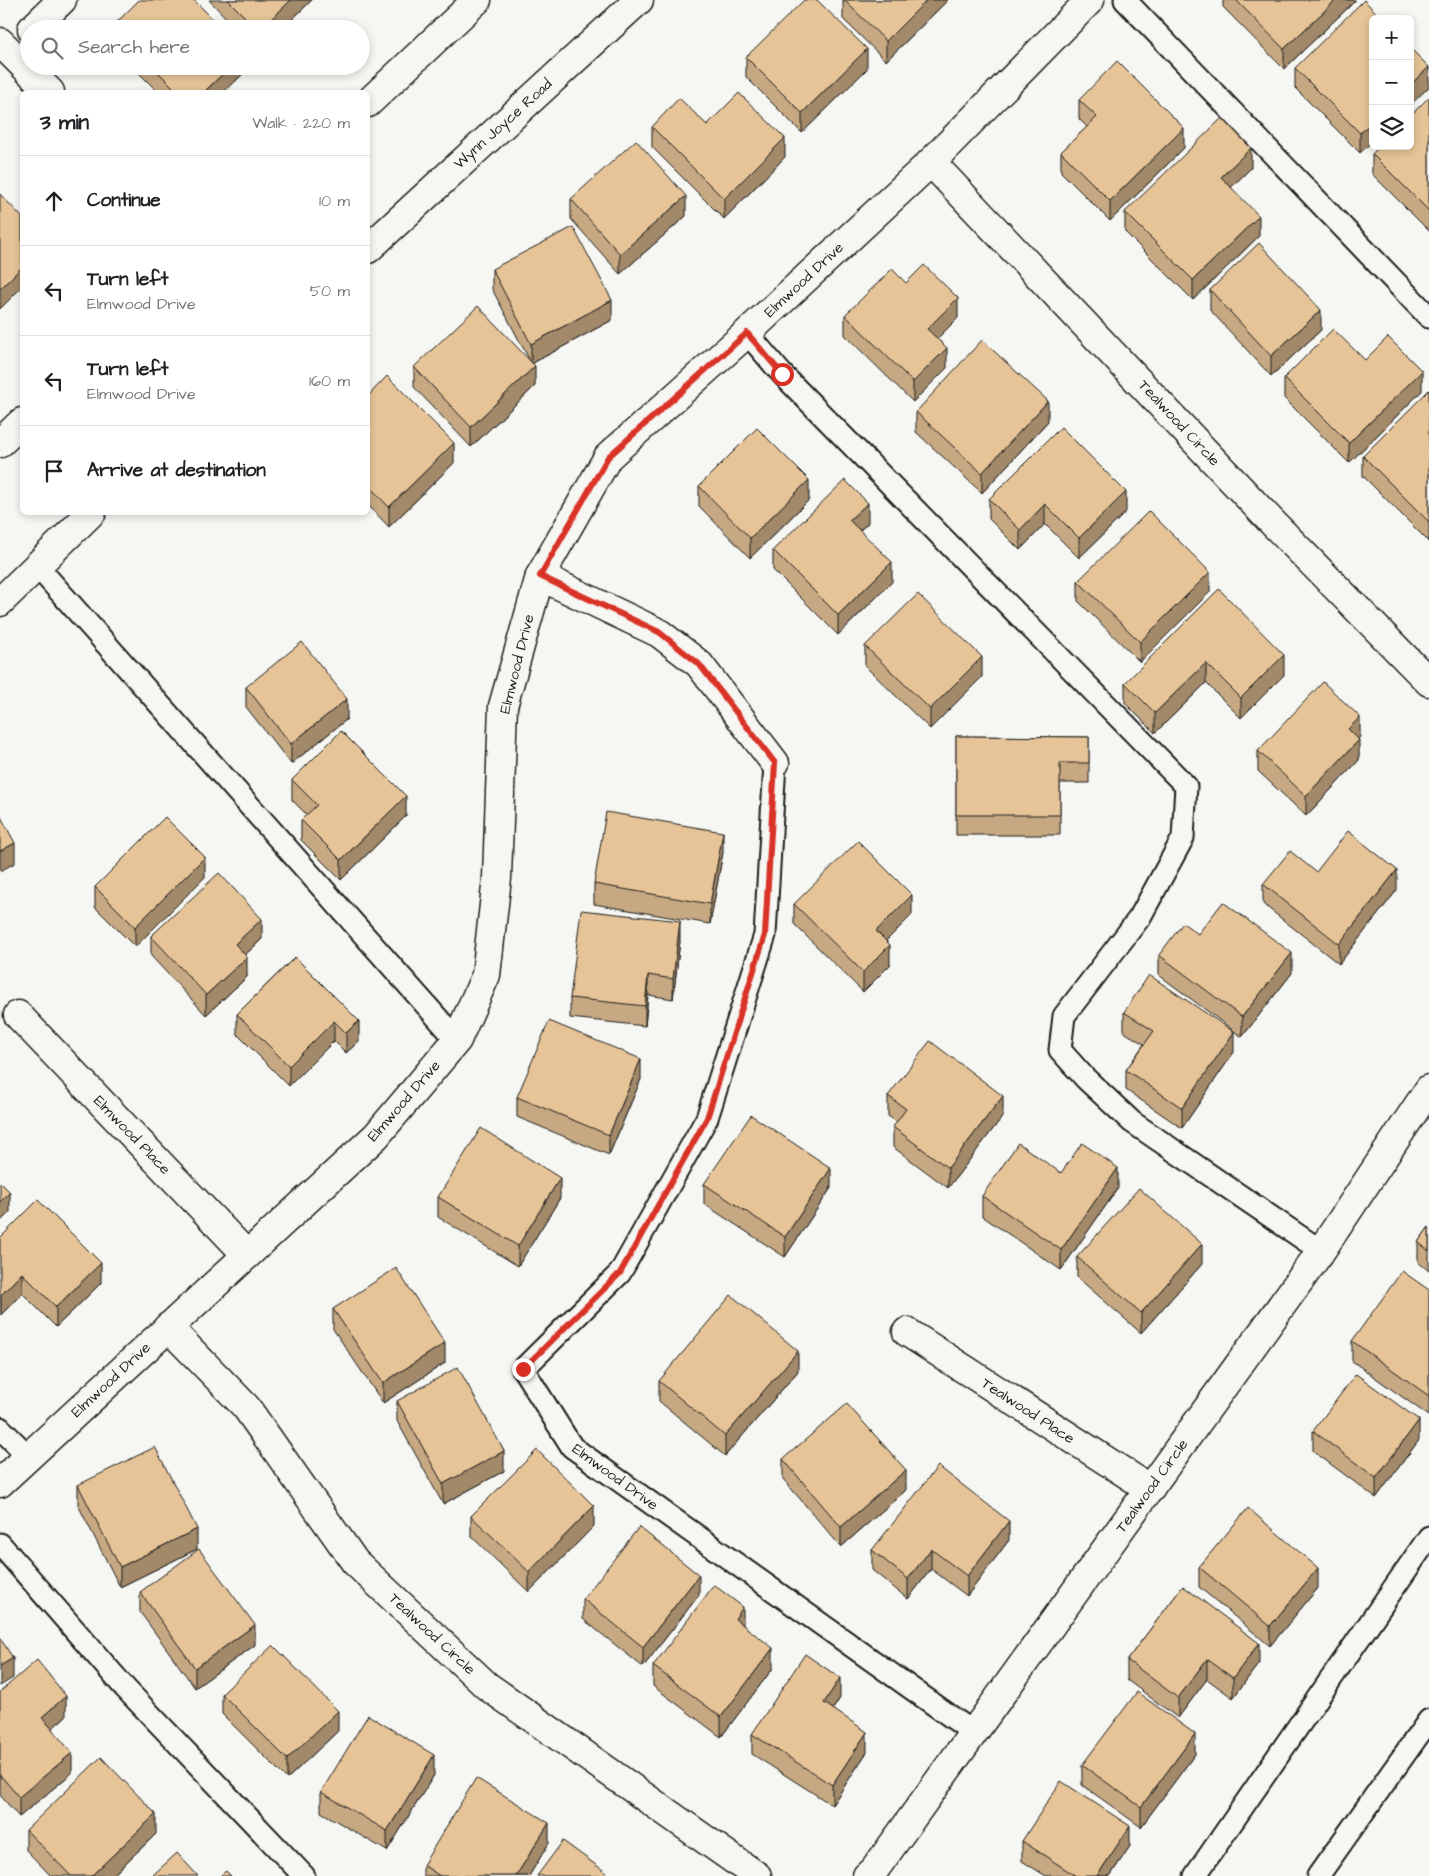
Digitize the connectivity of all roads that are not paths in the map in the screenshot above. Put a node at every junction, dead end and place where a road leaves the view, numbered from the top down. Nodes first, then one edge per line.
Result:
1 (62, 0) edge
2 (477, 0) edge
3 (639, 0) edge
4 (1090, 0) edge
5 (1124, 0) edge
6 (41, 20) edge
7 (20, 39) edge
8 (3, 51) edge
9 (20, 66) edge
10 (31, 75) edge
11 (48, 90) edge
12 (370, 101) edge
13 (931, 162) junction
14 (370, 246) edge
15 (1429, 318) edge
16 (747, 333) junction
17 (20, 424) edge
18 (0, 443) edge
19 (89, 515) edge
20 (37, 566) junction
21 (540, 576) junction
22 (0, 602) edge
23 (1429, 682) edge
24 (775, 763) joint
25 (18, 1015) dead end
26 (457, 1040) junction
27 (1429, 1089) edge
28 (1321, 1251) junction
29 (247, 1255) junction
30 (168, 1327) junction
31 (907, 1332) dead end
32 (0, 1428) edge
33 (28, 1456) junction
34 (0, 1483) edge
35 (1150, 1489) junction
36 (1429, 1537) edge
37 (0, 1544) edge
38 (1429, 1720) edge
39 (974, 1733) junction
40 (304, 1876) edge
41 (756, 1876) edge
42 (867, 1876) edge
43 (1194, 1876) edge
44 (1318, 1876) edge

1 - 6 street
2 - 12 street
3 - 14 street, Wynn Joyce Road
4 - 13 street, Elmwood Drive
5 - 15 lane
7 - 8 street
8 - 9 street
10 - 11 street
13 - 16 street, Elmwood Drive
13 - 23 street, Tealwood Circle
16 - 21 street, Elmwood Drive
16 - 28 lane
17 - 18 street
19 - 20 street
20 - 22 street
20 - 26 lane
21 - 24 street, Elmwood Drive
21 - 26 street, Elmwood Drive
24 - 39 lane, Elmwood Drive
25 - 29 street, Elmwood Place
26 - 29 street, Elmwood Drive
27 - 28 street, Tealwood Circle
28 - 35 street, Tealwood Circle
29 - 30 street, Elmwood Drive
30 - 33 street, Elmwood Drive
30 - 41 street, Tealwood Circle
31 - 35 street, Tealwood Place
32 - 33 lane
33 - 34 street, Elmwood Drive
35 - 39 street, Tealwood Circle
36 - 43 lane
37 - 40 lane
38 - 44 lane
39 - 42 street, Tealwood Circle

